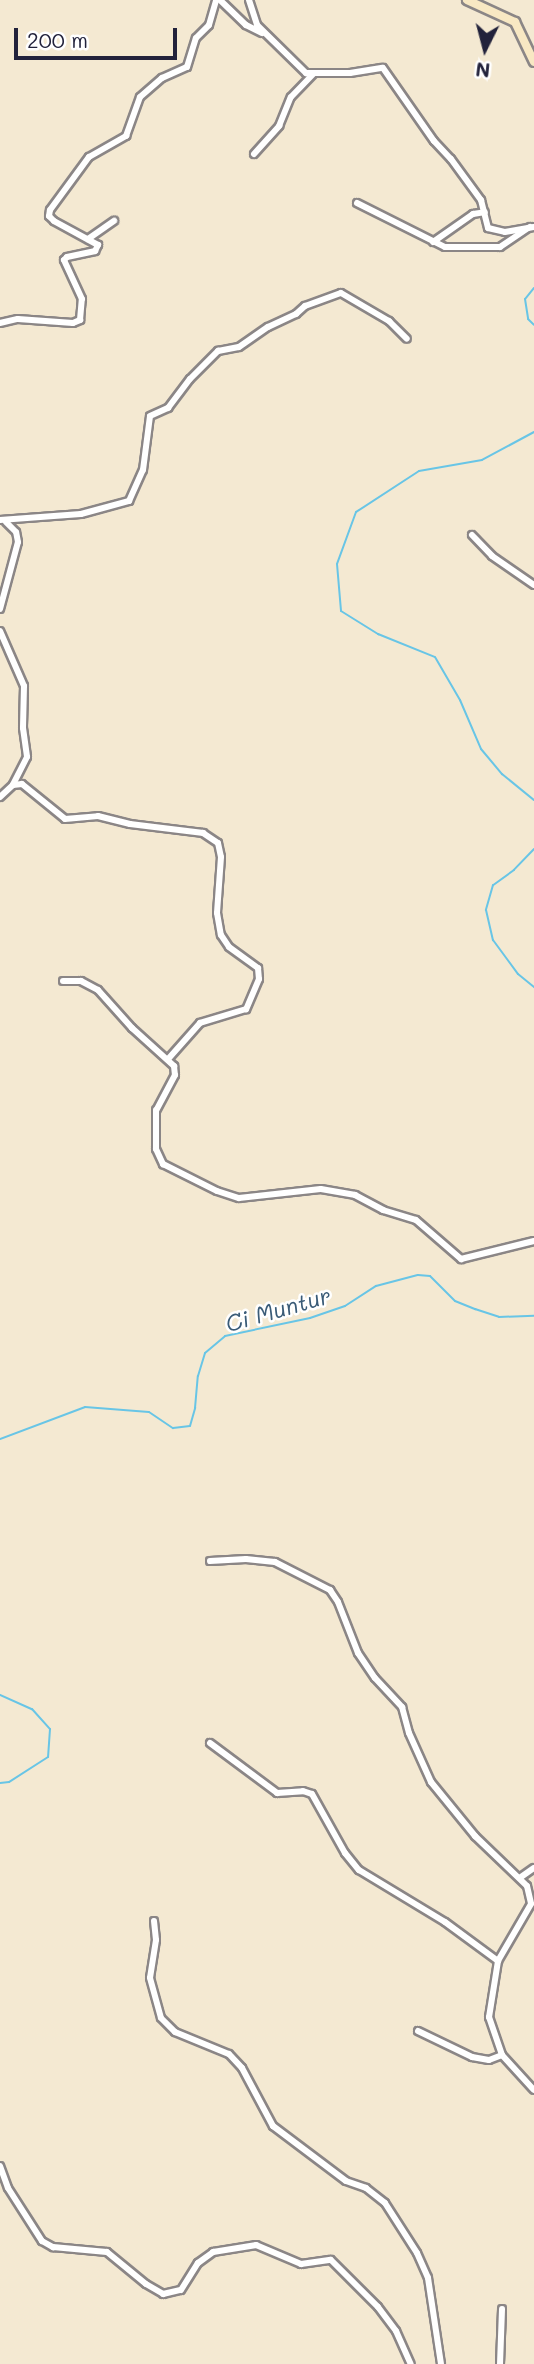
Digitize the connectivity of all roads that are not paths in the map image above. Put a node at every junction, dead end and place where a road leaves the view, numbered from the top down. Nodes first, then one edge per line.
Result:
1 (218, 0) edge
2 (249, 0) edge
3 (467, 0) edge
4 (264, 33) junction
5 (534, 62) edge
6 (313, 74) junction
7 (254, 154) dead end
8 (357, 203) dead end
9 (485, 212) junction
10 (114, 221) dead end
11 (532, 227) edge
12 (88, 239) junction
13 (433, 242) junction
14 (0, 324) edge
15 (407, 340) dead end
16 (3, 521) edge
17 (472, 535) dead end
18 (534, 586) edge
19 (0, 609) edge
20 (0, 631) edge
21 (13, 785) junction
22 (0, 797) edge
23 (63, 981) dead end
24 (168, 1059) junction
25 (534, 1241) edge
26 (210, 1561) dead end
27 (210, 1743) dead end
28 (534, 1868) edge
29 (521, 1877) junction
30 (154, 1921) dead end
31 (498, 1961) junction
32 (418, 2031) dead end
33 (502, 2055) junction
34 (534, 2091) edge
35 (0, 2166) edge
36 (502, 2309) dead end
37 (411, 2364) edge
38 (441, 2364) edge
39 (500, 2364) edge

1 - 4 street
1 - 12 street
2 - 4 street
3 - 5 main road
4 - 6 street
6 - 7 street
6 - 9 street
8 - 13 street
9 - 11 street
9 - 13 street
10 - 12 street
11 - 13 street
12 - 14 street
15 - 16 street
16 - 19 street
17 - 18 street
20 - 21 street
21 - 22 street
21 - 24 street
23 - 24 street
24 - 25 street
26 - 29 street
27 - 31 street
28 - 29 street
29 - 31 street
30 - 38 street
31 - 33 street
32 - 33 street
33 - 34 street
35 - 37 street
36 - 39 street

